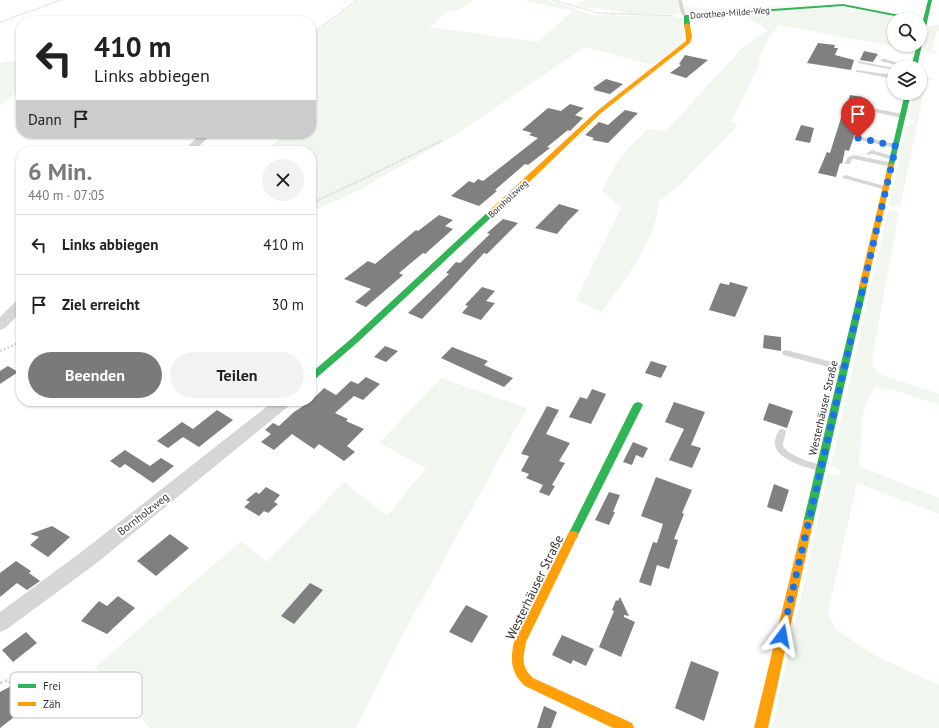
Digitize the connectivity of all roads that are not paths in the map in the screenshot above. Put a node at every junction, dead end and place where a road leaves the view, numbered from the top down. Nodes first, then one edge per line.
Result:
1 (680, 0) edge
2 (930, 0) edge
3 (925, 12) edge
4 (887, 13) edge
5 (686, 16) junction
6 (883, 60) dead end
7 (887, 61) edge
8 (860, 62) dead end
9 (887, 68) edge
10 (858, 71) dead end
11 (887, 76) edge
12 (906, 100) edge
13 (866, 109) dead end
14 (903, 116) junction
15 (202, 138) edge
16 (858, 138) dead end
17 (194, 146) edge
18 (896, 146) junction
19 (869, 154) dead end
20 (893, 161) junction
21 (848, 163) dead end
22 (845, 176) dead end
23 (886, 188) junction
24 (16, 309) edge
25 (0, 325) edge
26 (786, 353) dead end
27 (845, 368) junction
28 (316, 374) edge
29 (638, 405) dead end
30 (278, 406) edge
31 (782, 432) dead end
32 (821, 468) junction
33 (0, 623) edge
34 (627, 728) edge
35 (761, 728) edge

1 - 5 lane
2 - 3 street
4 - 5 street, Dorothea-Milde-Weg
5 - 28 street, Bornholzweg
6 - 7 lane
8 - 9 lane
10 - 11 lane
12 - 14 street, Westerhäuser Straße
13 - 14 lane
14 - 18 street, Westerhäuser Straße
15 - 17 street
16 - 18 lane
18 - 20 street, Westerhäuser Straße
19 - 20 lane
20 - 21 lane
20 - 23 street, Westerhäuser Straße
22 - 23 lane
23 - 27 street, Westerhäuser Straße
24 - 25 street
26 - 27 lane
27 - 32 street, Westerhäuser Straße
29 - 34 street, Westerhäuser Straße
30 - 33 street, Bornholzweg
31 - 32 lane
32 - 35 street, Westerhäuser Straße

